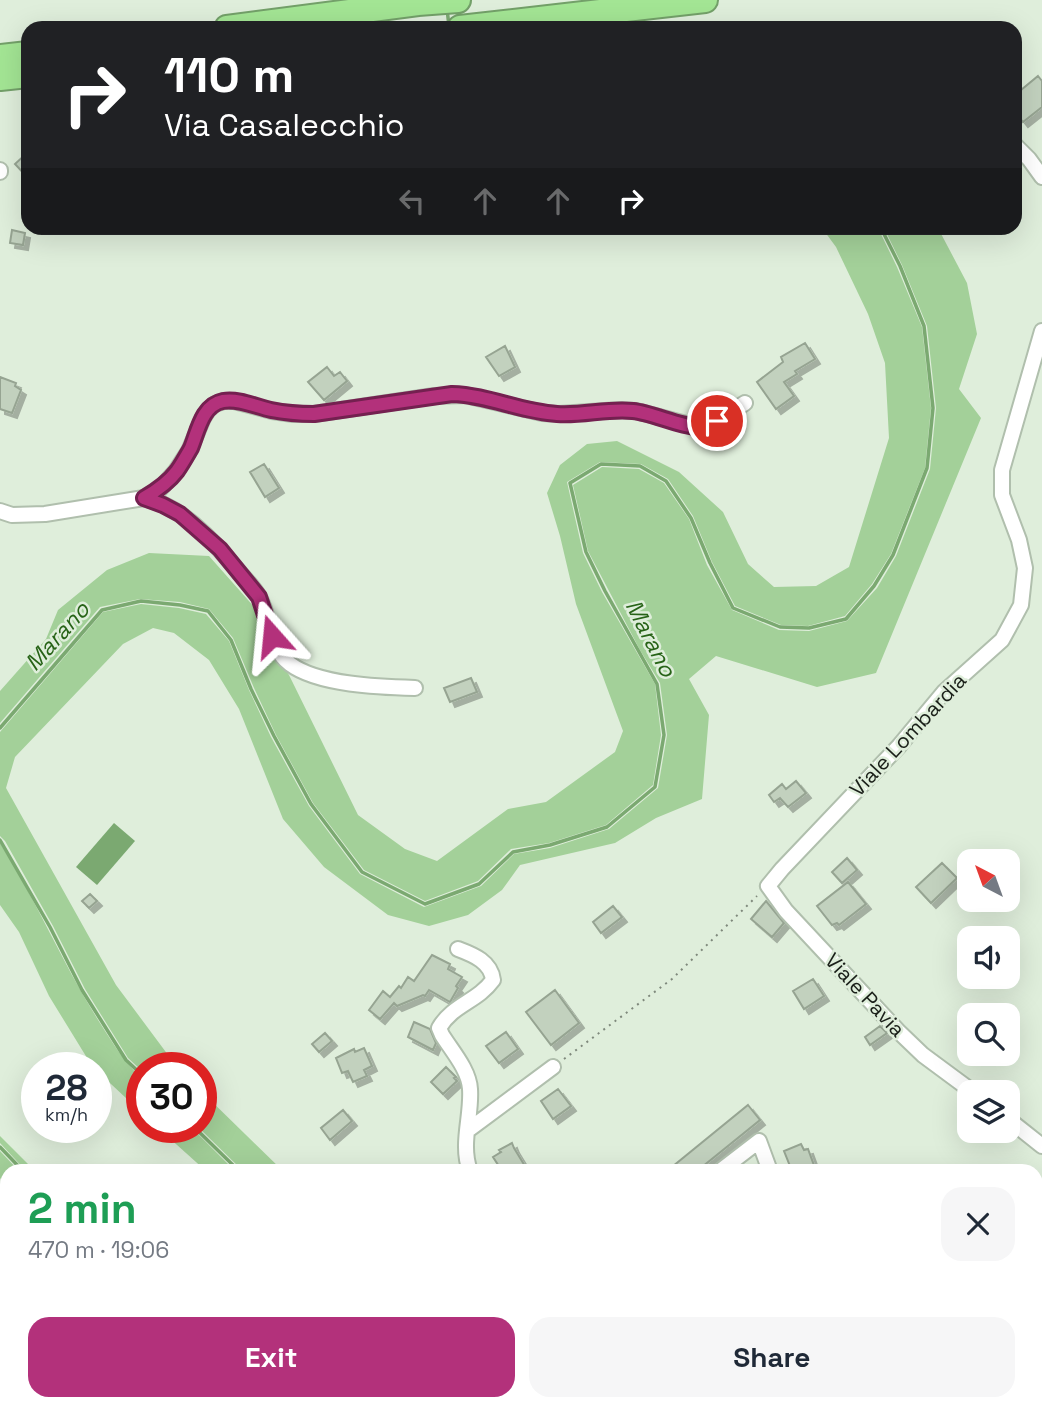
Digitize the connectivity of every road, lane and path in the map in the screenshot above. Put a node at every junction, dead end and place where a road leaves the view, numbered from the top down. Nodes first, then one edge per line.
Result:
1 (458, 0) edge
2 (705, 0) edge
3 (280, 21) edge
4 (522, 21) edge
5 (21, 55) edge
6 (0, 57) edge
7 (21, 76) edge
8 (0, 78) edge
9 (1022, 152) edge
10 (1042, 177) edge
11 (1042, 331) edge
12 (745, 403) dead end
13 (144, 498) junction
14 (0, 511) edge
15 (415, 688) dead end
16 (768, 886) junction
17 (458, 949) dead end
18 (553, 1068) joint
19 (957, 1080) edge
20 (1020, 1129) edge
21 (467, 1131) junction
22 (1042, 1146) edge
23 (468, 1164) edge
24 (729, 1164) edge
25 (768, 1164) edge

1 - 3 highway
2 - 4 highway
5 - 6 highway
7 - 8 highway
9 - 10 street
11 - 16 street, Viale Lombardia
12 - 13 street
13 - 14 street
13 - 15 street
16 - 18 path
16 - 19 street, Viale Pavia
17 - 21 street
18 - 21 street
20 - 22 street
21 - 23 street
24 - 25 street

